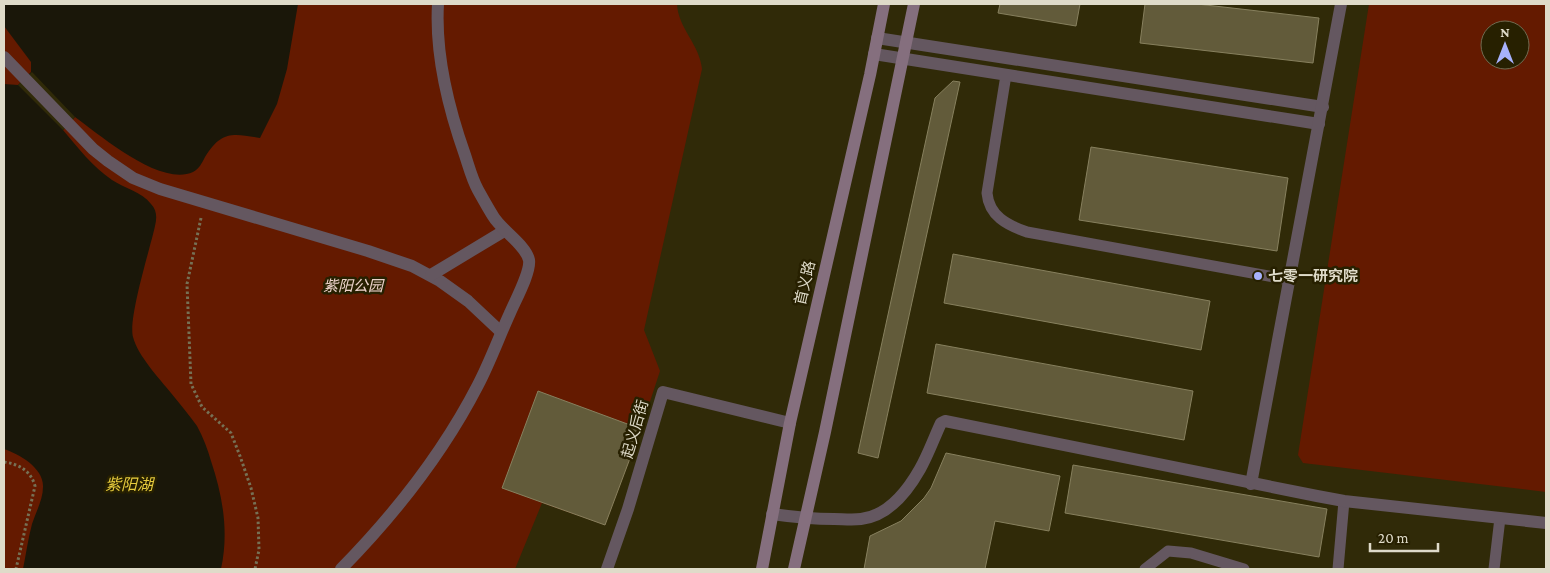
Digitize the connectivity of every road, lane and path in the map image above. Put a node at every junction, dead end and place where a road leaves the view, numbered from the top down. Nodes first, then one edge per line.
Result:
1 (438, 4) edge
2 (884, 4) edge
3 (914, 4) edge
4 (1341, 4) edge
5 (877, 38) junction
6 (906, 43) junction
7 (874, 54) junction
8 (4, 57) edge
9 (903, 58) junction
10 (1006, 74) junction
11 (1322, 107) junction
12 (1319, 124) junction
13 (205, 202) junction
14 (504, 231) junction
15 (431, 274) junction
16 (1290, 280) junction
17 (501, 332) junction
18 (790, 423) junction
19 (4, 462) edge
20 (1251, 484) junction
21 (1344, 501) junction
22 (772, 514) junction
23 (805, 518) junction
24 (1500, 518) junction
25 (1546, 523) edge
26 (16, 569) edge
27 (255, 569) edge
28 (341, 569) edge
29 (607, 569) edge
30 (762, 569) edge
31 (794, 569) edge
32 (1146, 569) edge
33 (1244, 569) edge
34 (1338, 569) edge
35 (1494, 569) edge

1 - 14 street
2 - 5 main road, 首义路
3 - 6 main road
4 - 11 street
5 - 6 street
5 - 7 main road, 首义路
6 - 9 main road
6 - 11 street
7 - 9 street
7 - 18 main road, 首义路
8 - 13 street
9 - 10 street
9 - 23 main road
10 - 12 street
10 - 16 lane
11 - 12 street
12 - 16 street
13 - 15 street
13 - 27 path
14 - 15 street
14 - 17 street
15 - 17 street
16 - 20 street
17 - 28 street
18 - 22 main road, 首义路
18 - 29 street, 起义后街
19 - 26 path
20 - 21 street
20 - 23 street
21 - 24 street
21 - 34 lane
22 - 23 street
22 - 30 main road, 首义路
23 - 31 main road
24 - 25 street
24 - 35 lane
32 - 33 lane

